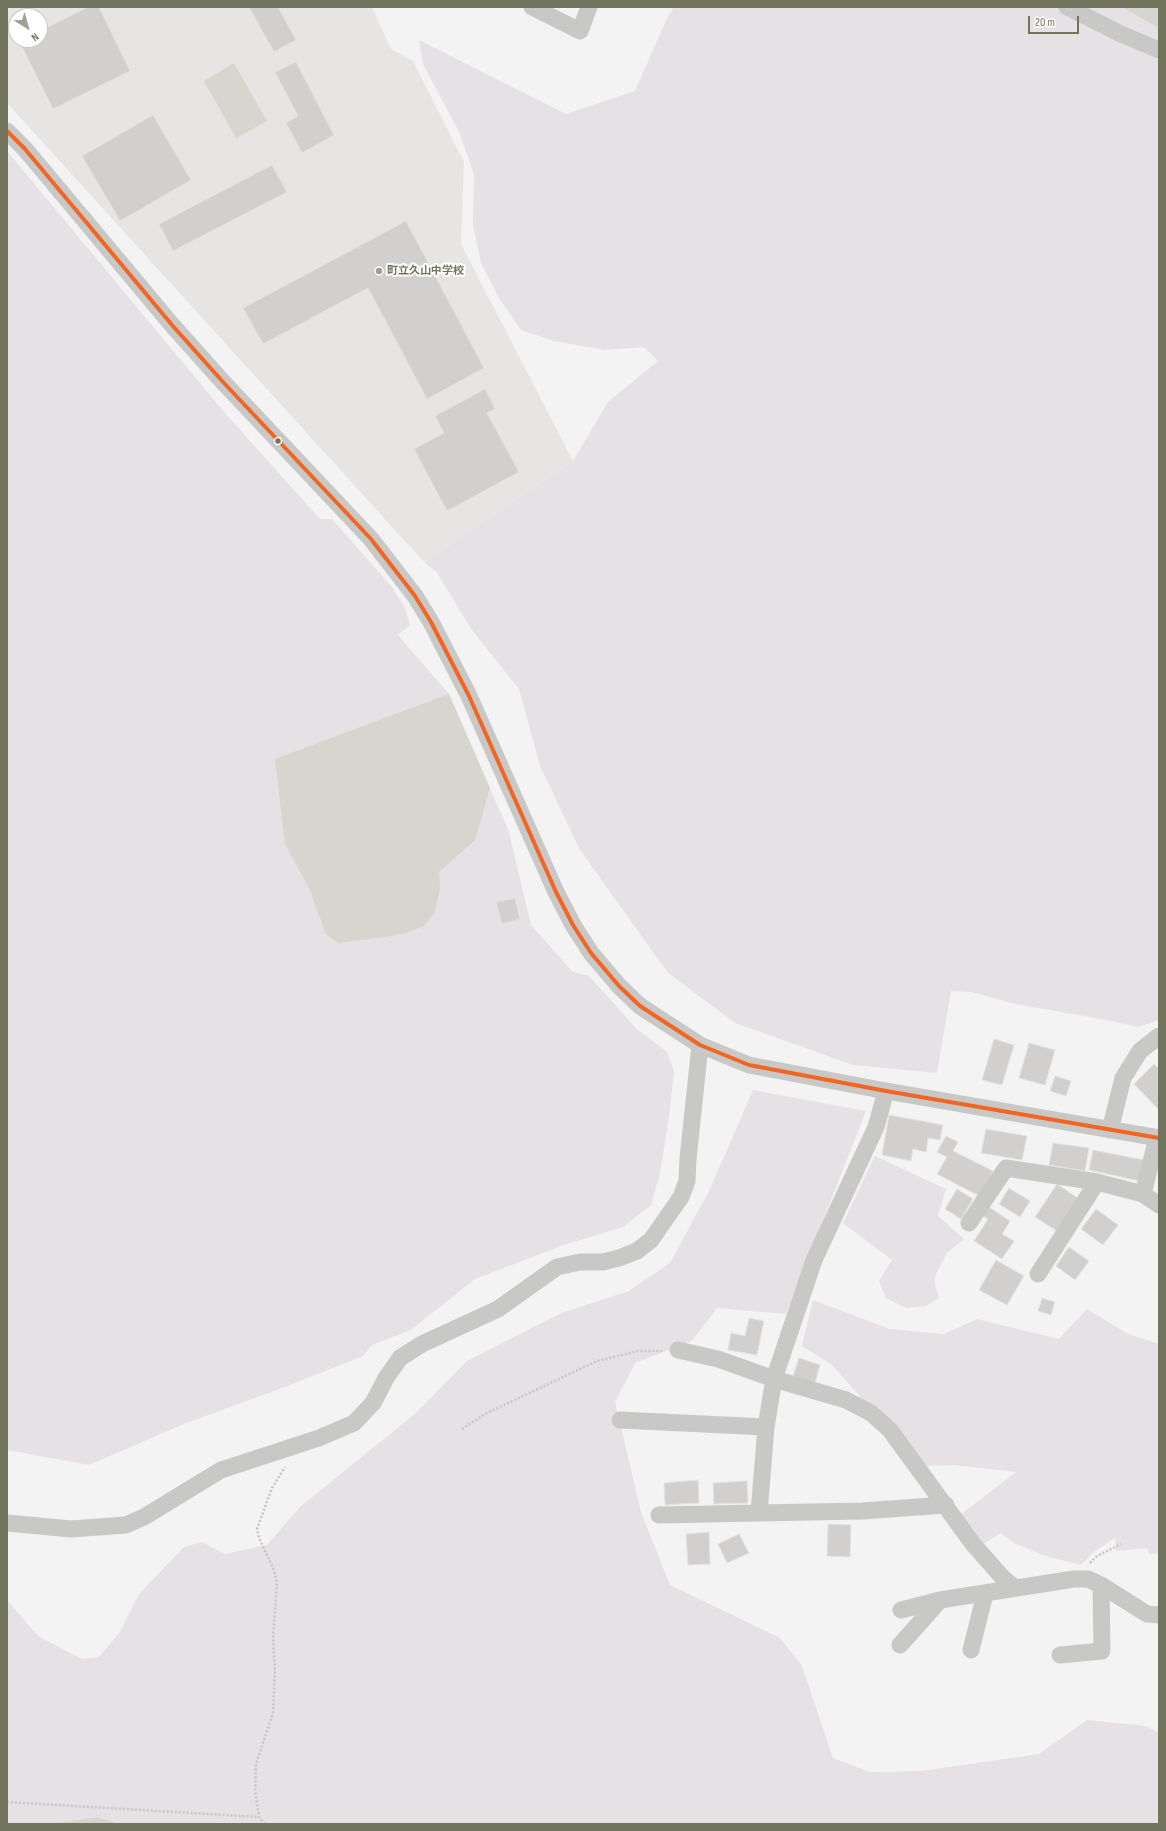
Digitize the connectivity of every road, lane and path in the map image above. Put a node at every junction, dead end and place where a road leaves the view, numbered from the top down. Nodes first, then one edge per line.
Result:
1 (532, 7) edge
2 (589, 7) edge
3 (1067, 7) edge
4 (1159, 50) edge
5 (7, 130) edge
6 (1159, 1036) edge
7 (700, 1046) junction
8 (886, 1091) junction
9 (1110, 1130) junction
10 (1158, 1138) edge
11 (1097, 1182) junction
12 (1143, 1194) junction
13 (1159, 1205) edge
14 (969, 1223) dead end
15 (1038, 1274) dead end
16 (678, 1350) joint
17 (774, 1380) junction
18 (620, 1420) dead end
19 (766, 1427) junction
20 (462, 1429) dead end
21 (295, 1445) junction
22 (946, 1505) junction
23 (760, 1513) junction
24 (659, 1515) dead end
25 (7, 1523) edge
26 (1121, 1544) dead end
27 (1074, 1578) junction
28 (1102, 1585) junction
29 (1014, 1587) junction
30 (985, 1594) junction
31 (940, 1600) junction
32 (900, 1610) dead end
33 (1159, 1615) edge
34 (900, 1645) dead end
35 (971, 1650) dead end
36 (1060, 1655) dead end
37 (7, 1802) edge
38 (259, 1817) junction
39 (265, 1824) edge

1 - 2 street
3 - 4 street
5 - 7 street
6 - 9 street
7 - 8 street
7 - 21 street
8 - 9 street
8 - 17 street
9 - 10 street
10 - 12 street
11 - 12 street
11 - 14 street
11 - 15 street
12 - 13 street
16 - 17 street
16 - 20 path
17 - 19 street
17 - 22 street
18 - 19 street
19 - 23 street
21 - 25 street
21 - 38 path
22 - 23 street
22 - 29 street
23 - 24 street
26 - 27 path
27 - 28 street
27 - 29 street
28 - 33 street
28 - 36 street
29 - 30 street
30 - 31 street
30 - 35 street
31 - 32 street
31 - 34 street
37 - 38 path
38 - 39 path

